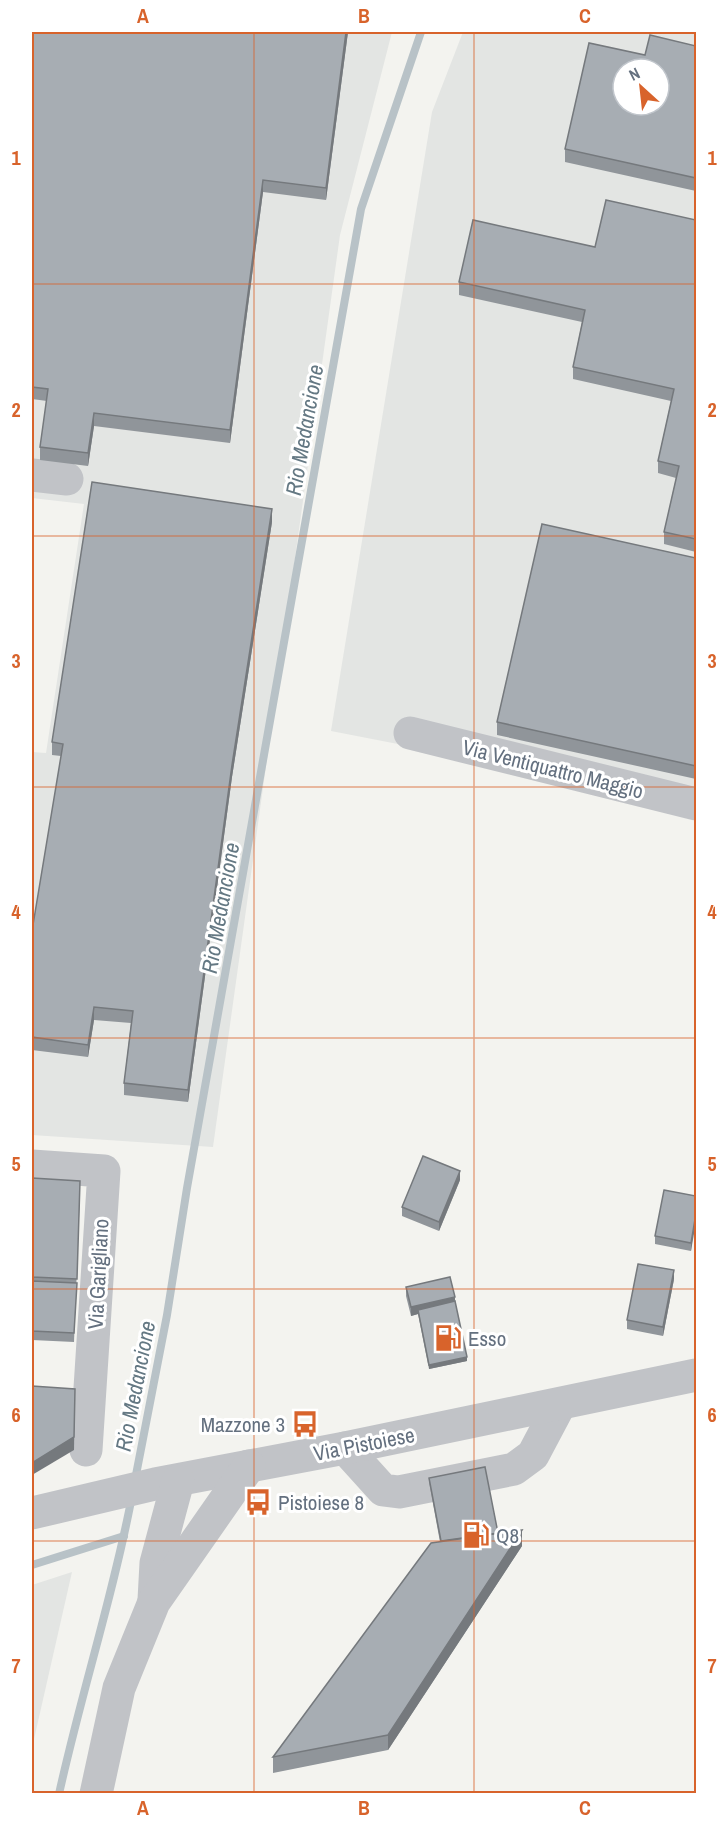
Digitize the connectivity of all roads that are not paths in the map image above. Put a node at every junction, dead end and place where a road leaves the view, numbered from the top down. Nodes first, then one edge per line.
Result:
1 (32, 475) edge
2 (67, 480) dead end
3 (410, 733) dead end
4 (696, 804) edge
5 (32, 1166) edge
6 (696, 1374) edge
7 (560, 1404) junction
8 (345, 1448) junction
9 (86, 1450) dead end
10 (249, 1466) junction
11 (166, 1483) junction
12 (32, 1513) edge
13 (153, 1602) junction
14 (96, 1794) edge

1 - 2 street
3 - 4 street, Via Ventiquattro Maggio
5 - 9 street, Via Garigliano
6 - 7 street, Via Pistoiese
7 - 8 street, Via Pistoiese
7 - 8 street
8 - 10 street, Via Pistoiese
10 - 11 street, Via Pistoiese
10 - 13 street
11 - 12 street, Via Pistoiese
11 - 13 street
13 - 14 street

